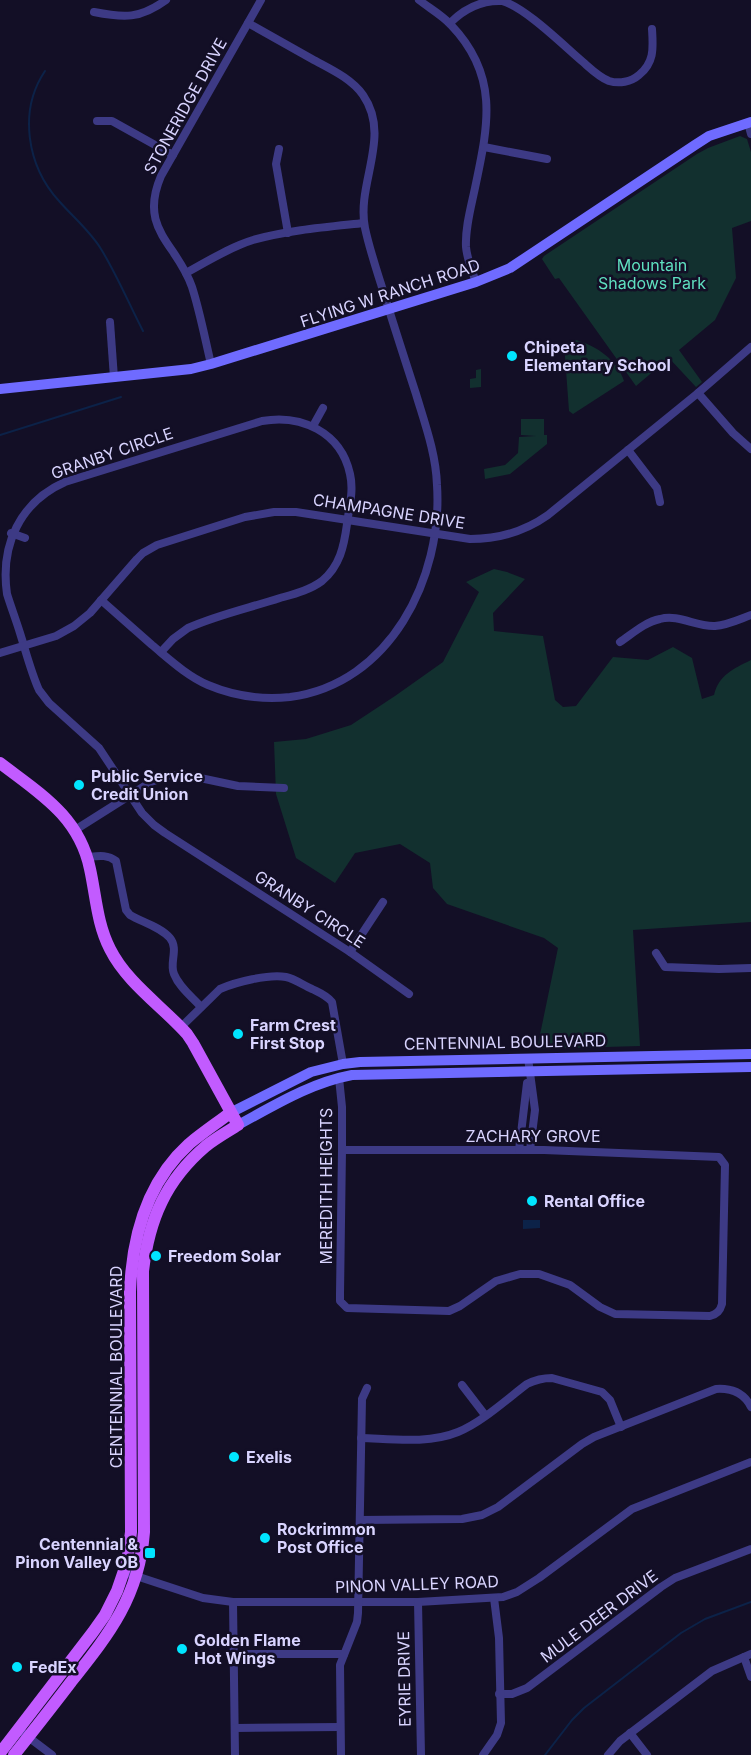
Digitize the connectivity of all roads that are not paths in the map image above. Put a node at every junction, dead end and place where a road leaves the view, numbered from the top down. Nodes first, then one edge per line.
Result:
1 (166, 0) edge
2 (261, 0) edge
3 (418, 0) edge
4 (94, 12) dead end
5 (248, 23) junction
6 (450, 23) junction
7 (652, 29) dead end
8 (97, 121) dead end
9 (750, 127) edge
10 (484, 147) junction
11 (279, 149) dead end
12 (173, 155) junction
13 (547, 159) dead end
14 (364, 224) junction
15 (288, 233) junction
16 (186, 273) junction
17 (476, 282) junction
18 (389, 310) junction
19 (110, 322) dead end
20 (751, 347) edge
21 (211, 364) junction
22 (114, 378) junction
23 (0, 389) edge
24 (698, 393) junction
25 (323, 408) dead end
26 (313, 426) junction
27 (751, 449) edge
28 (627, 450) junction
29 (660, 502) dead end
30 (347, 520) junction
31 (11, 533) junction
32 (435, 534) junction
33 (25, 538) dead end
34 (4, 542) edge
35 (4, 594) edge
36 (101, 600) junction
37 (751, 615) edge
38 (620, 642) dead end
39 (24, 646) junction
40 (161, 652) junction
41 (0, 653) edge
42 (0, 763) edge
43 (284, 788) dead end
44 (130, 795) junction
45 (75, 830) junction
46 (87, 857) junction
47 (382, 902) dead end
48 (350, 952) junction
49 (656, 953) dead end
50 (751, 968) edge
51 (409, 994) dead end
52 (201, 1007) junction
53 (181, 1027) junction
54 (751, 1054) edge
55 (528, 1058) junction
56 (343, 1064) junction
57 (751, 1067) edge
58 (529, 1071) junction
59 (339, 1078) junction
60 (230, 1113) junction
61 (238, 1125) junction
62 (342, 1150) junction
63 (519, 1150) junction
64 (530, 1150) junction
65 (718, 1312) joint
66 (462, 1385) dead end
67 (367, 1388) dead end
68 (751, 1407) edge
69 (485, 1415) junction
70 (621, 1427) junction
71 (361, 1438) junction
72 (751, 1462) edge
73 (360, 1520) junction
74 (751, 1549) edge
75 (130, 1574) junction
76 (494, 1598) junction
77 (233, 1602) junction
78 (358, 1602) junction
79 (418, 1602) junction
80 (233, 1654) junction
81 (344, 1654) junction
82 (747, 1656) edge
83 (751, 1677) edge
84 (499, 1694) junction
85 (340, 1727) junction
86 (235, 1728) junction
87 (24, 1733) junction
88 (630, 1733) junction
89 (0, 1753) edge
90 (14, 1755) edge
91 (52, 1755) edge
92 (235, 1755) edge
93 (341, 1755) edge
94 (421, 1755) edge
95 (483, 1755) edge
96 (608, 1755) edge
97 (647, 1755) edge

1 - 4 street
2 - 5 street, STONERIDGE DRIVE
3 - 6 street
5 - 12 street, STONERIDGE DRIVE
5 - 14 street
6 - 7 street
6 - 10 street
8 - 12 street
9 - 17 main road, FLYING W RANCH ROAD
10 - 13 street
10 - 17 street
11 - 15 street
12 - 16 street, STONERIDGE DRIVE
14 - 15 street
14 - 18 street
15 - 16 street
16 - 21 street, STONERIDGE DRIVE
17 - 18 main road, FLYING W RANCH ROAD
18 - 21 main road, FLYING W RANCH ROAD
18 - 32 street
19 - 22 street
20 - 24 street, CHAMPAGNE DRIVE
21 - 22 main road, FLYING W RANCH ROAD
22 - 23 main road, FLYING W RANCH ROAD
24 - 27 street
24 - 28 street, CHAMPAGNE DRIVE
25 - 26 street
26 - 30 street, GRANBY CIRCLE
26 - 31 street, GRANBY CIRCLE
28 - 29 street
28 - 32 street, CHAMPAGNE DRIVE
30 - 32 street, CHAMPAGNE DRIVE
30 - 36 street, CHAMPAGNE DRIVE
30 - 40 street, GRANBY CIRCLE
31 - 33 street
31 - 34 street, GRANBY CIRCLE
32 - 40 street
34 - 35 street, GRANBY CIRCLE
35 - 39 street, GRANBY CIRCLE
36 - 39 street, CHAMPAGNE DRIVE
36 - 40 street
37 - 38 street
39 - 41 street, CHAMPAGNE DRIVE
39 - 44 street, GRANBY CIRCLE
42 - 45 main road
43 - 44 street
44 - 45 street
44 - 48 street, GRANBY CIRCLE
45 - 46 main road
46 - 52 street
46 - 53 main road
47 - 48 street
48 - 51 street, GRANBY CIRCLE
49 - 50 street
52 - 53 street
52 - 56 street
53 - 60 main road
54 - 55 main road, CENTENNIAL BOULEVARD
55 - 56 main road, CENTENNIAL BOULEVARD
55 - 58 street
56 - 60 main road, CENTENNIAL BOULEVARD
57 - 58 main road, CENTENNIAL BOULEVARD
58 - 59 main road, CENTENNIAL BOULEVARD
58 - 63 street
58 - 64 street
59 - 61 main road, CENTENNIAL BOULEVARD
59 - 62 street, MEREDITH HEIGHTS
60 - 61 main road
60 - 75 main road, CENTENNIAL BOULEVARD
61 - 75 main road, CENTENNIAL BOULEVARD
62 - 63 street, ZACHARY GROVE
62 - 65 street, MEREDITH HEIGHTS
63 - 64 street, ZACHARY GROVE
64 - 65 street, ZACHARY GROVE
66 - 69 street
67 - 71 street
68 - 70 street
69 - 70 street
69 - 71 street
70 - 73 street
71 - 73 street
72 - 76 street, PINON VALLEY ROAD
73 - 78 street
74 - 84 street, MULE DEER DRIVE
75 - 77 street, PINON VALLEY ROAD
75 - 87 main road, CENTENNIAL BOULEVARD
76 - 79 street, PINON VALLEY ROAD
76 - 84 street
77 - 78 street, PINON VALLEY ROAD
77 - 80 street
78 - 79 street, PINON VALLEY ROAD
78 - 81 street
79 - 94 street, EYRIE DRIVE
80 - 81 street
80 - 86 street
81 - 85 street
82 - 83 street
82 - 88 street
84 - 95 street
85 - 86 street
85 - 93 street
86 - 92 street
87 - 89 main road, CENTENNIAL BOULEVARD
87 - 90 main road, CENTENNIAL BOULEVARD
87 - 91 street
88 - 96 street
88 - 97 street

